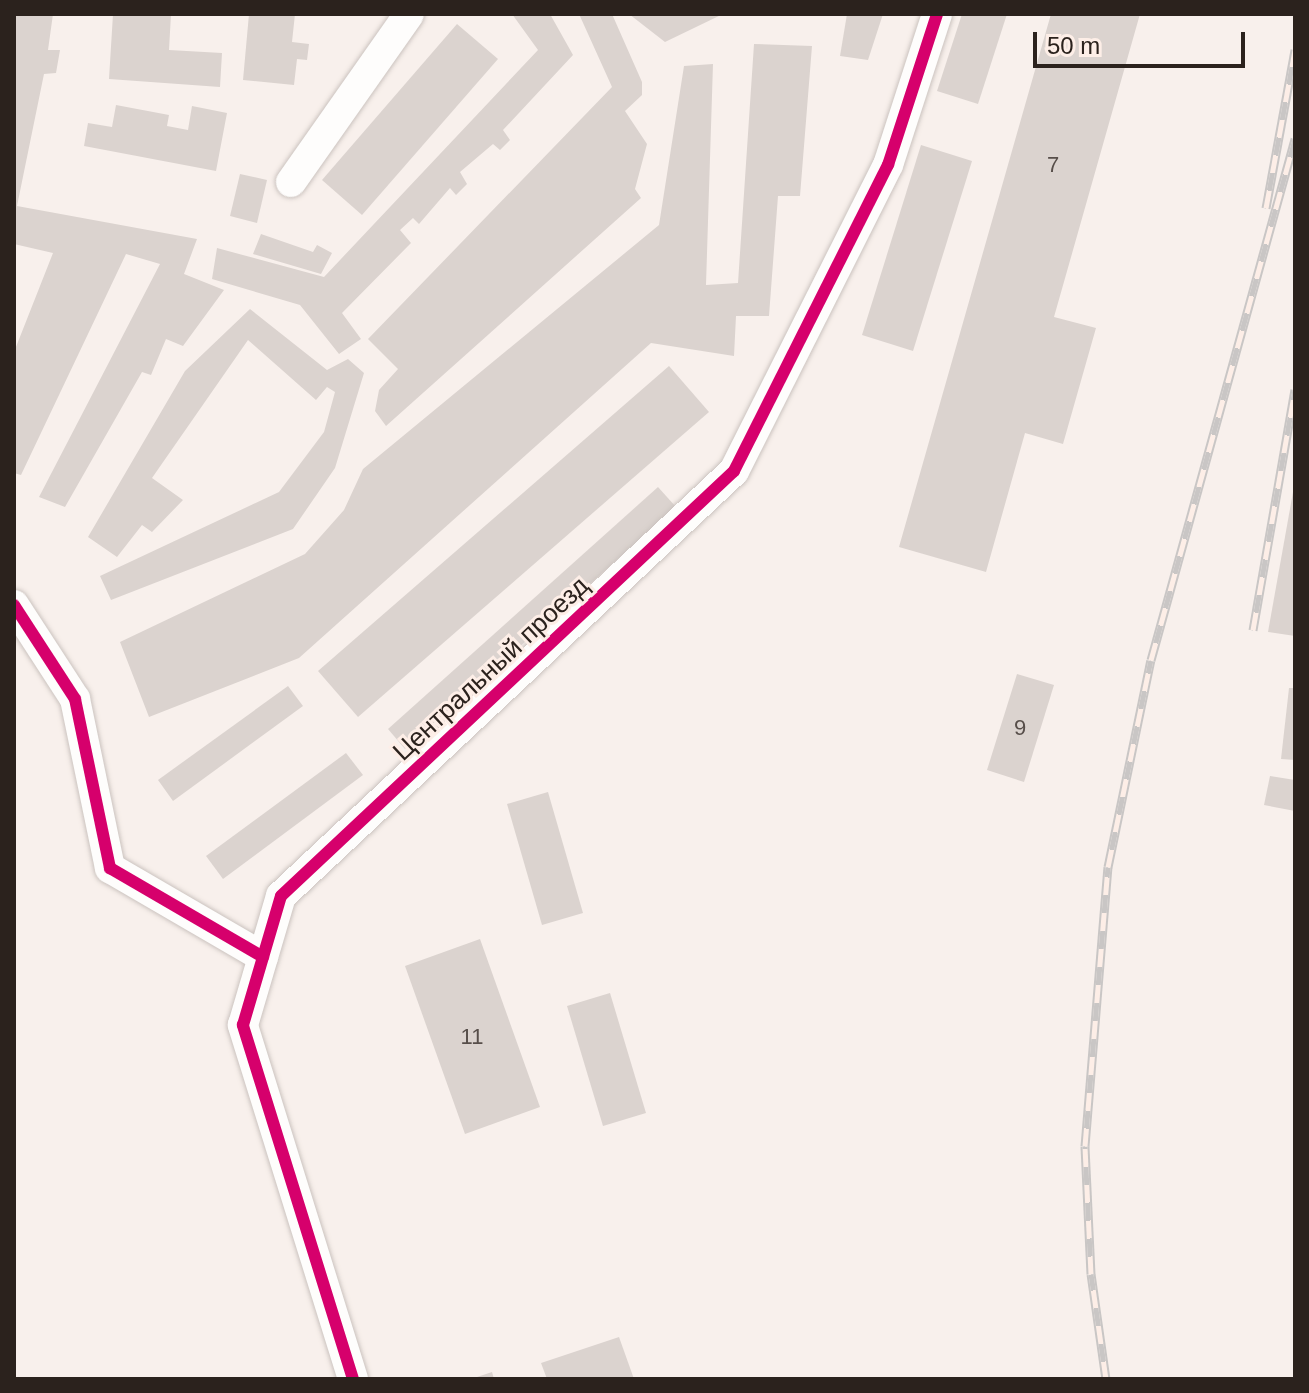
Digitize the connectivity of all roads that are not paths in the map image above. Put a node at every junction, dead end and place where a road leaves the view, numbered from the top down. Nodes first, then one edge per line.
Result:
1 (409, 14) edge
2 (937, 14) edge
3 (291, 182) dead end
4 (14, 605) edge
5 (263, 957) junction
6 (353, 1379) edge

1 - 3 street
2 - 5 street, Центральный проезд
4 - 5 street
5 - 6 street, Центральный проезд

